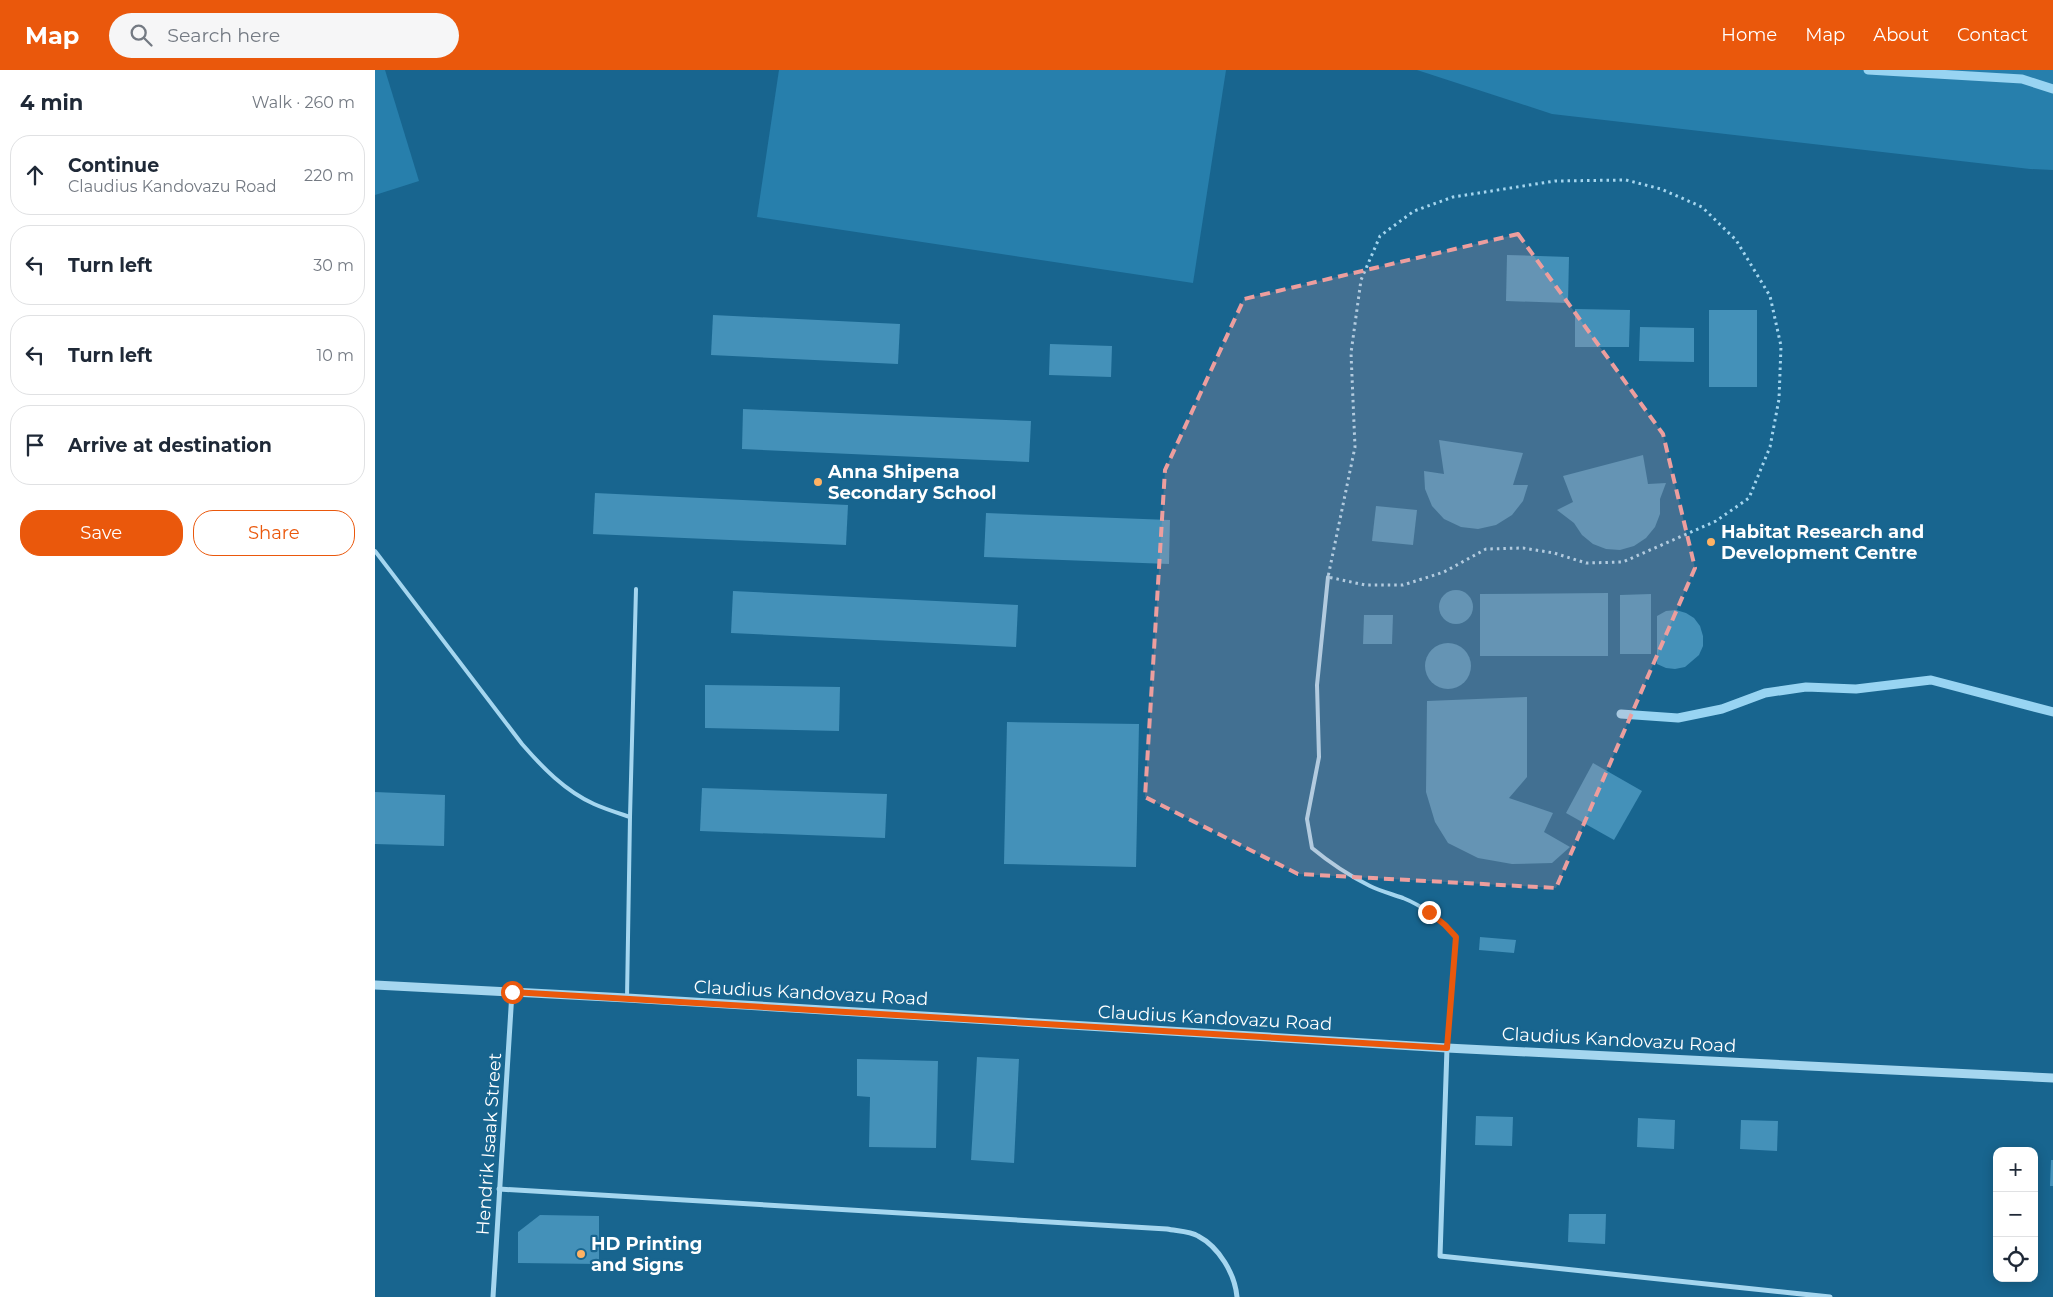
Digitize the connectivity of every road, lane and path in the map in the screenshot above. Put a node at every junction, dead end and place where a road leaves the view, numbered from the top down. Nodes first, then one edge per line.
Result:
1 (375, 551) edge
2 (1328, 577) junction
3 (636, 589) dead end
4 (630, 817) junction
5 (375, 985) edge
6 (512, 992) junction
7 (627, 998) junction
8 (1447, 1048) junction
9 (2053, 1078) edge
10 (499, 1189) junction
11 (493, 1297) edge
12 (1237, 1297) edge
13 (1830, 1297) edge

1 - 4 lane
2 - 2 path
2 - 8 lane
3 - 4 lane
4 - 7 lane
5 - 6 street, Claudius Kandovazu Road
6 - 7 street, Claudius Kandovazu Road
6 - 10 street, Hendrik Isaak Street
7 - 8 street, Claudius Kandovazu Road
8 - 9 street, Claudius Kandovazu Road
8 - 13 street
10 - 11 street, Hendrik Isaak Street
10 - 12 street

